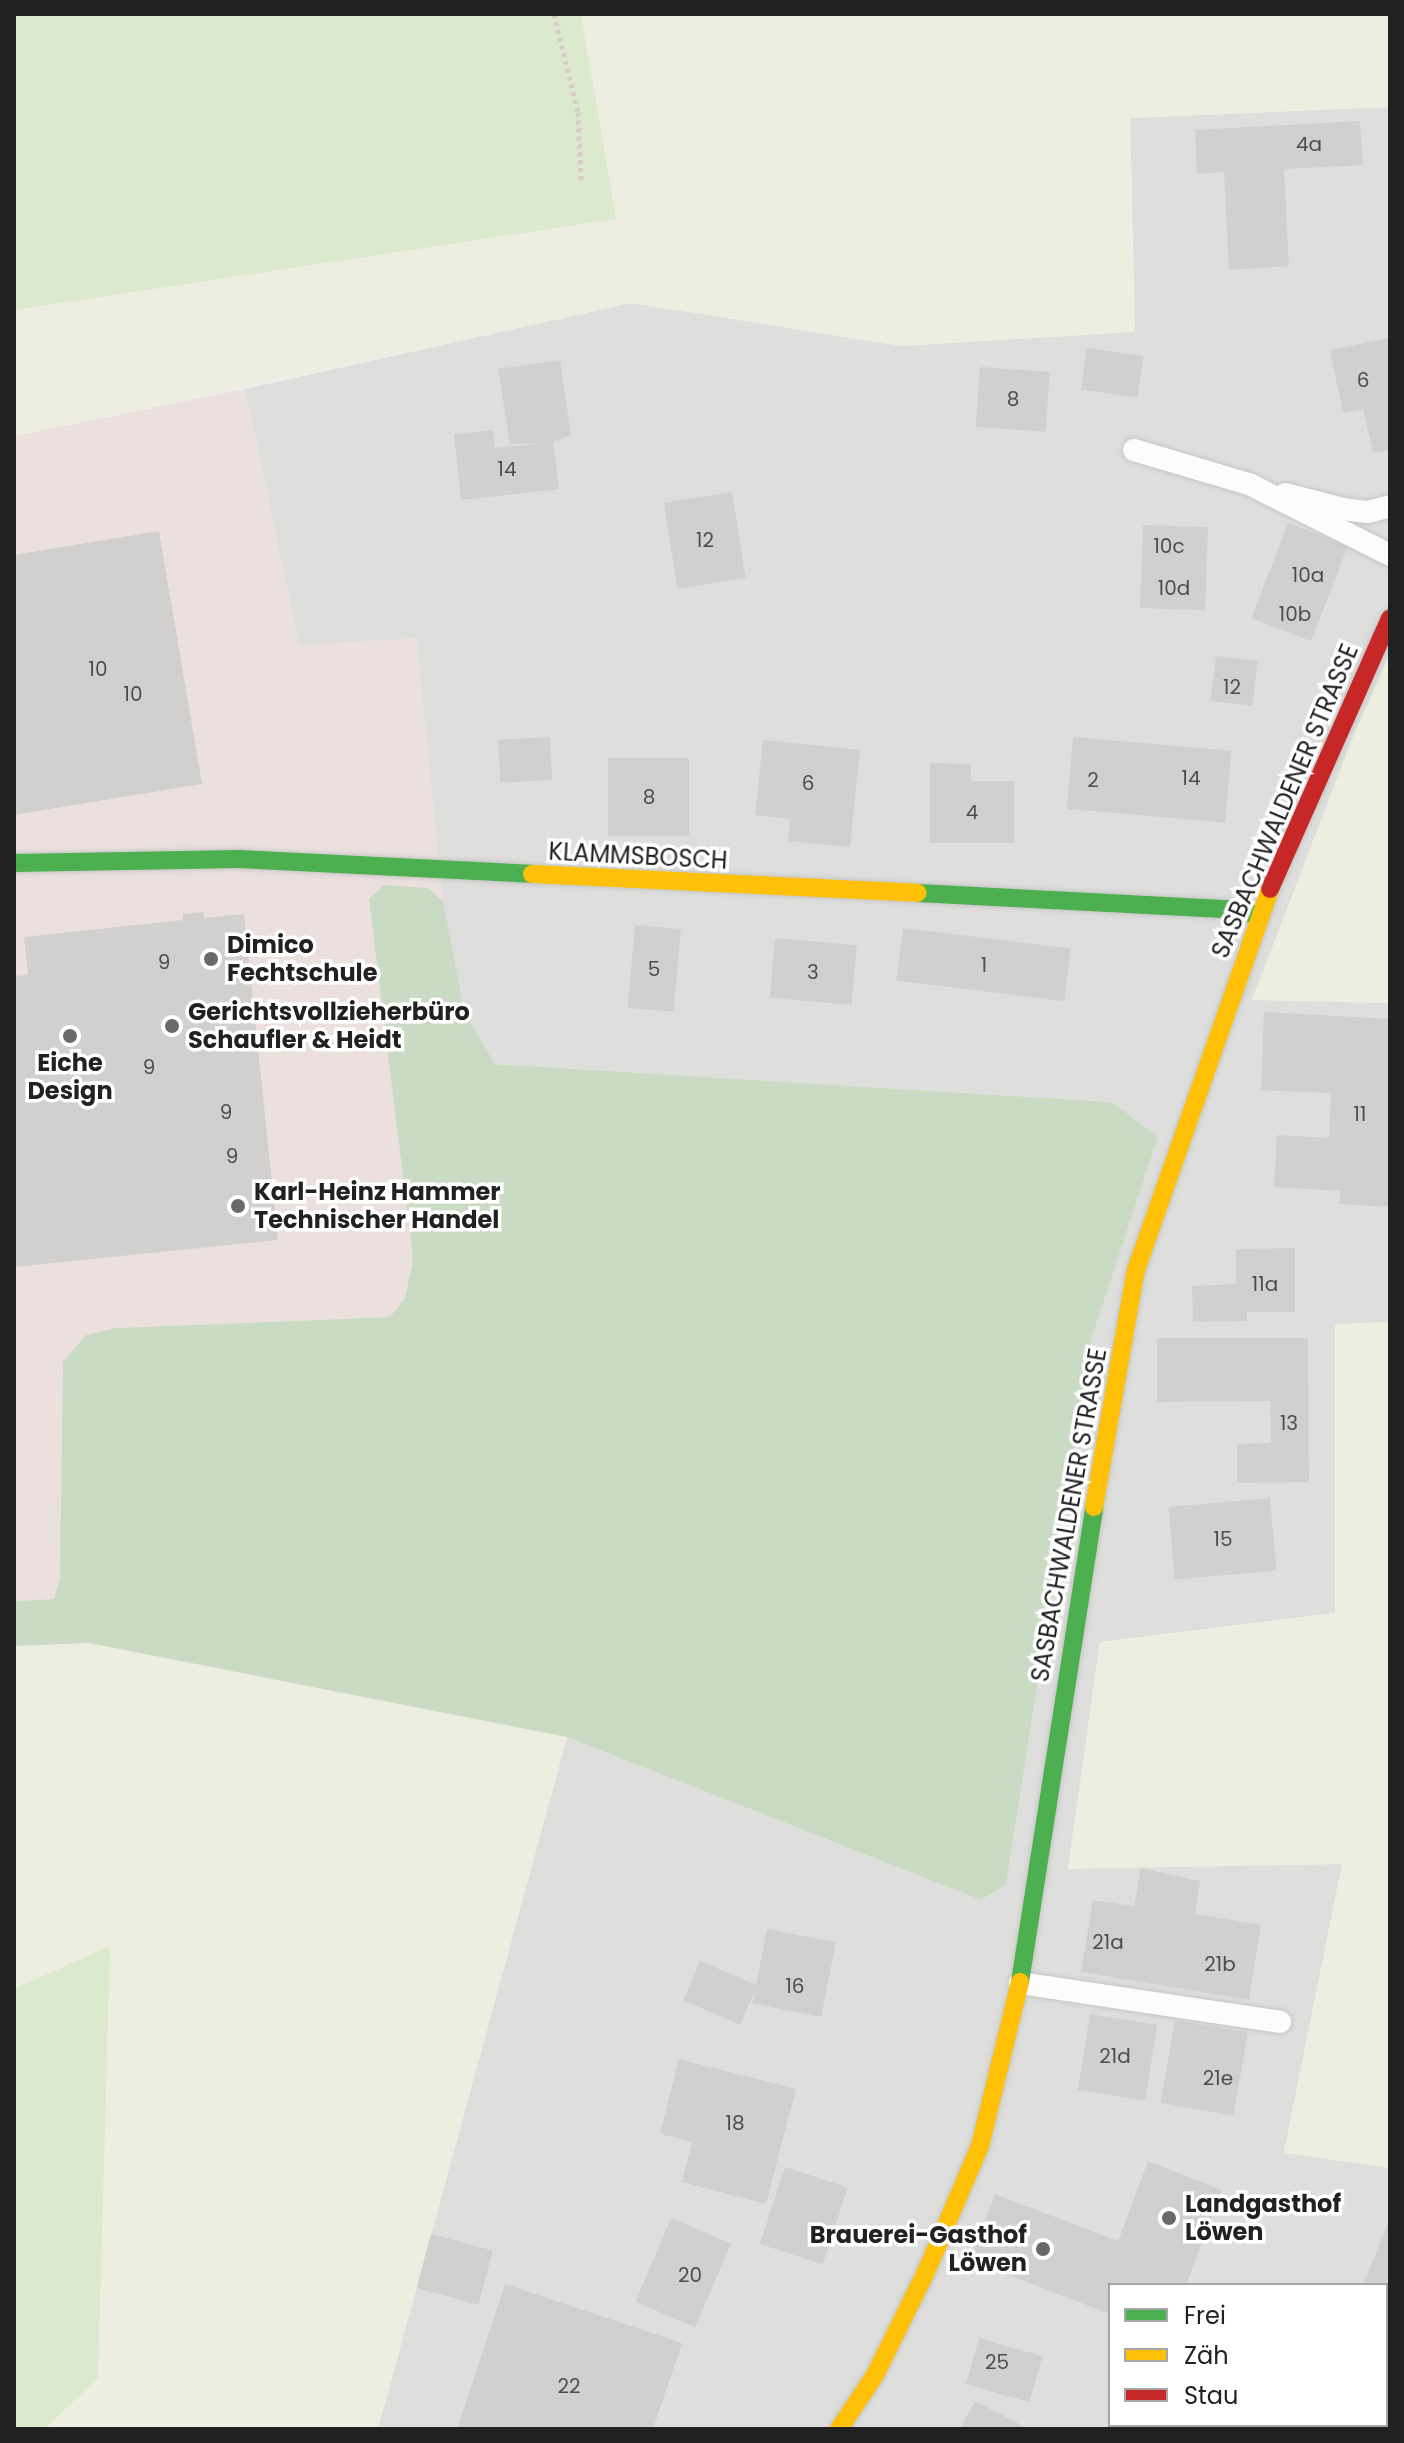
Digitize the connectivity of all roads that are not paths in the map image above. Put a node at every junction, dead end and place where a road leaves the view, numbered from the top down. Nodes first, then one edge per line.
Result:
1 (1134, 450) dead end
2 (1253, 486) junction
3 (1390, 506) edge
4 (1390, 555) edge
5 (1390, 618) edge
6 (14, 863) edge
7 (1258, 915) junction
8 (1020, 1983) junction
9 (1280, 2022) dead end
10 (839, 2429) edge

1 - 2 lane
2 - 3 lane
2 - 4 lane
5 - 7 street, SASBACHWALDENER STRASSE
6 - 7 street, KLAMMSBOSCH
7 - 8 street, SASBACHWALDENER STRASSE
8 - 9 lane
8 - 10 street, SASBACHWALDENER STRASSE

